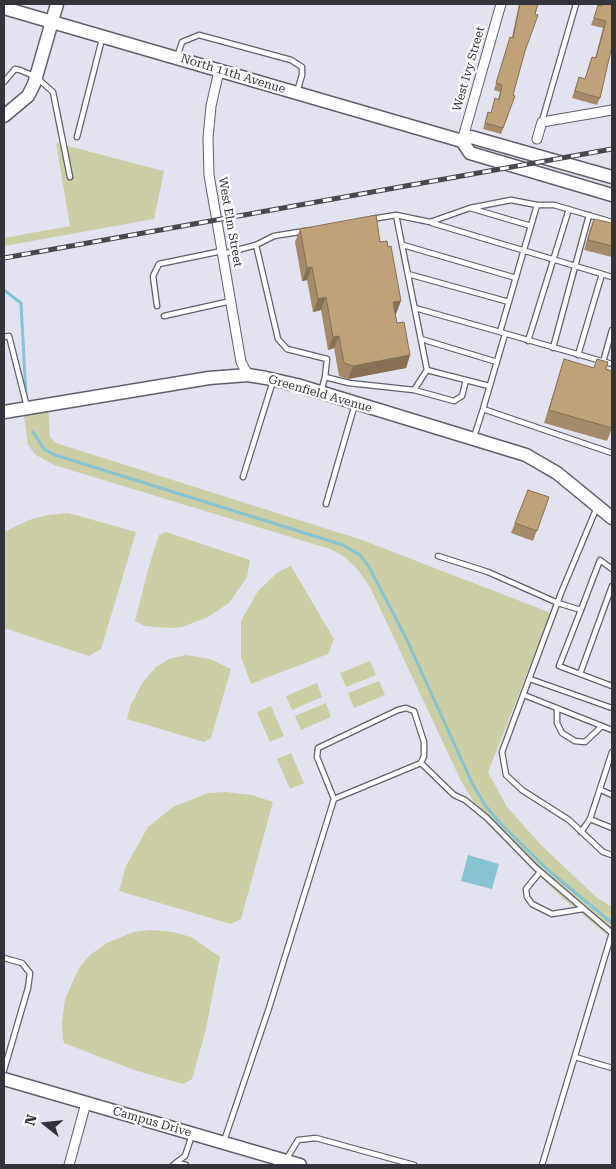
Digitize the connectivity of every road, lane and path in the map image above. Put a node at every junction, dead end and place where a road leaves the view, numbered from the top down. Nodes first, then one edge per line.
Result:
1 (58, 4) edge
2 (501, 4) edge
3 (576, 4) edge
4 (4, 8) edge
5 (52, 23) junction
6 (103, 37) junction
7 (177, 57) junction
8 (219, 71) junction
9 (36, 78) junction
10 (4, 82) edge
11 (297, 94) junction
12 (612, 110) edge
13 (4, 116) edge
14 (542, 122) junction
15 (77, 137) dead end
16 (537, 139) dead end
17 (462, 141) junction
18 (70, 177) dead end
19 (612, 177) edge
20 (612, 195) edge
21 (537, 205) junction
22 (470, 208) junction
23 (568, 209) junction
24 (396, 215) junction
25 (589, 215) junction
26 (370, 220) edge
27 (430, 222) junction
28 (612, 222) edge
29 (531, 226) junction
30 (308, 230) edge
31 (256, 245) junction
32 (403, 245) junction
33 (222, 252) junction
34 (524, 252) junction
35 (554, 260) junction
36 (576, 267) junction
37 (408, 274) junction
38 (602, 274) junction
39 (612, 277) edge
40 (516, 278) junction
41 (231, 301) junction
42 (509, 302) junction
43 (157, 306) dead end
44 (415, 308) junction
45 (164, 316) dead end
46 (612, 330) edge
47 (500, 332) junction
48 (505, 334) junction
49 (4, 337) edge
50 (420, 339) junction
51 (528, 341) junction
52 (553, 348) junction
53 (578, 355) junction
54 (497, 362) junction
55 (603, 362) junction
56 (612, 364) edge
57 (427, 370) junction
58 (248, 376) junction
59 (325, 377) junction
60 (273, 380) junction
61 (466, 380) junction
62 (489, 386) junction
63 (414, 390) junction
64 (321, 392) junction
65 (355, 403) junction
66 (27, 408) junction
67 (483, 409) junction
68 (4, 412) edge
69 (474, 439) junction
70 (612, 453) edge
71 (243, 477) dead end
72 (326, 504) dead end
73 (598, 506) junction
74 (612, 518) edge
75 (438, 556) dead end
76 (612, 569) edge
77 (612, 586) edge
78 (558, 603) junction
79 (582, 610) junction
80 (580, 674) junction
81 (530, 679) junction
82 (612, 686) edge
83 (524, 695) junction
84 (558, 708) junction
85 (612, 708) edge
86 (602, 726) junction
87 (612, 730) edge
88 (612, 752) edge
89 (611, 762) edge
90 (421, 763) junction
91 (600, 790) junction
92 (612, 795) edge
93 (334, 798) junction
94 (590, 819) junction
95 (612, 828) edge
96 (581, 832) junction
97 (612, 855) edge
98 (540, 872) junction
99 (583, 909) junction
100 (4, 958) edge
101 (575, 1057) junction
102 (612, 1068) edge
103 (4, 1070) edge
104 (4, 1079) edge
105 (86, 1103) junction
106 (192, 1134) junction
107 (224, 1143) junction
108 (286, 1161) junction
109 (175, 1164) edge
110 (69, 1165) edge
111 (186, 1165) edge
112 (300, 1165) edge
113 (414, 1165) edge
114 (542, 1165) edge

1 - 5 street
2 - 17 street, West Ivy Street
3 - 14 lane
4 - 5 street, North 11th Avenue
5 - 6 street, North 11th Avenue
5 - 9 street
6 - 7 street, North 11th Avenue
6 - 15 lane
7 - 8 street, North 11th Avenue
7 - 11 lane
8 - 11 street, North 11th Avenue
8 - 33 street, West Elm Street
9 - 10 lane
9 - 13 street
9 - 18 lane
11 - 17 street, North 11th Avenue
12 - 14 street
14 - 16 street
17 - 19 street, North 11th Avenue
17 - 20 street, North 11th Avenue
21 - 22 lane
21 - 23 lane
21 - 29 lane
22 - 27 lane
22 - 29 lane
23 - 25 lane
23 - 35 lane
24 - 26 lane
24 - 27 lane
24 - 32 lane
25 - 28 lane
25 - 36 lane
27 - 34 lane
29 - 34 lane
30 - 31 lane
31 - 33 lane
31 - 59 lane
32 - 37 lane
32 - 40 lane
33 - 41 street, West Elm Street
33 - 43 lane
34 - 35 lane
34 - 40 lane
35 - 36 lane
35 - 51 lane
36 - 38 lane
36 - 52 lane
37 - 42 lane
37 - 44 lane
38 - 39 lane
38 - 53 lane
40 - 42 lane
41 - 45 lane
41 - 58 street, West Elm Street
42 - 47 lane
44 - 47 lane
44 - 50 lane
46 - 55 lane
47 - 48 lane
48 - 51 lane
48 - 54 lane
49 - 66 lane
50 - 54 lane
50 - 57 lane
51 - 52 lane
52 - 53 lane
53 - 55 lane
54 - 62 lane
55 - 56 lane
57 - 61 lane
57 - 63 lane
58 - 60 street, Greenfield Avenue
58 - 66 street, Greenfield Avenue
59 - 63 lane
59 - 64 lane
60 - 64 street, Greenfield Avenue
60 - 71 lane
61 - 62 lane
61 - 63 lane
62 - 67 lane
64 - 65 street, Greenfield Avenue
65 - 69 street, Greenfield Avenue
65 - 72 lane
66 - 68 street, Greenfield Avenue
67 - 69 lane
67 - 70 lane
69 - 73 street, Greenfield Avenue
73 - 74 street, Greenfield Avenue
73 - 78 lane
75 - 78 lane
76 - 79 lane
77 - 80 lane
78 - 79 lane
78 - 81 lane
79 - 80 lane
80 - 82 lane
81 - 83 lane
81 - 85 lane
83 - 84 lane
83 - 96 lane
84 - 86 lane
84 - 86 lane
86 - 87 lane
88 - 89 lane
89 - 91 lane
90 - 93 lane
90 - 93 lane
90 - 98 lane
91 - 92 lane
91 - 94 lane
93 - 107 lane
94 - 95 lane
94 - 96 lane
96 - 97 lane
98 - 99 lane
98 - 99 lane
99 - 101 lane
100 - 103 lane
101 - 102 lane
101 - 114 lane
104 - 105 street, Campus Drive
105 - 106 street, Campus Drive
105 - 110 street
106 - 107 street, Campus Drive
106 - 109 lane
107 - 108 street, Campus Drive
108 - 112 street, Campus Drive
108 - 113 lane
109 - 111 lane

